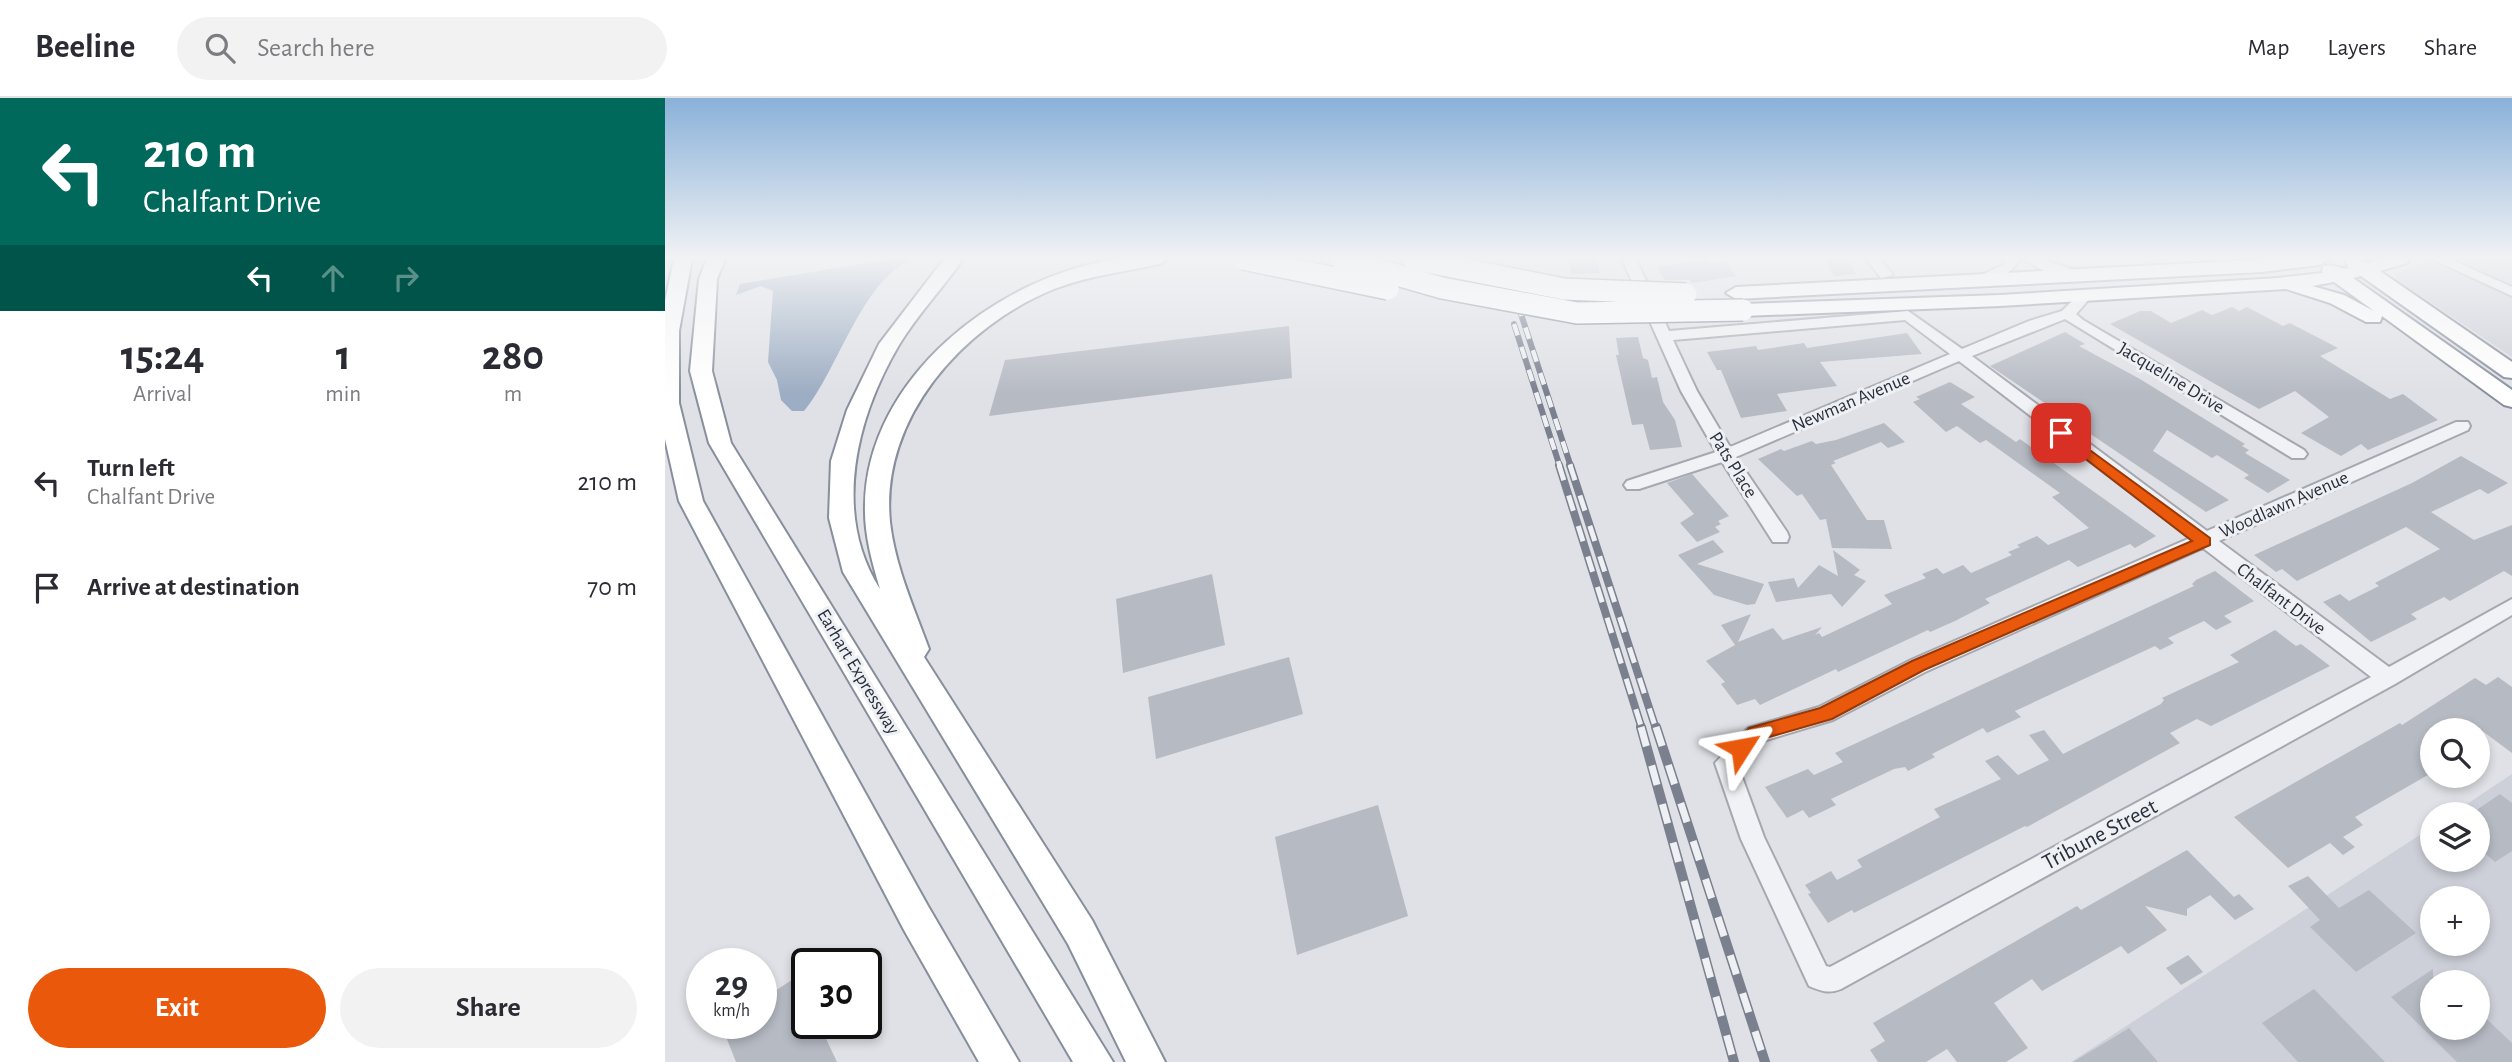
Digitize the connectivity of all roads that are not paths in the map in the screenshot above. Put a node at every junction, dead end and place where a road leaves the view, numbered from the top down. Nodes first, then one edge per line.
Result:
1 (674, 304) edge
2 (706, 304) edge
3 (920, 304) edge
4 (1009, 304) edge
5 (1468, 304) edge
6 (1528, 304) edge
7 (1649, 304) edge
8 (1711, 304) edge
9 (2077, 304) edge
10 (2346, 304) edge
11 (2386, 304) edge
12 (2414, 304) edge
13 (1577, 313) junction
14 (2067, 314) junction
15 (1663, 336) junction
16 (2429, 341) junction
17 (1958, 356) junction
18 (2512, 372) edge
19 (2512, 400) edge
20 (2462, 426) dead end
21 (665, 444) edge
22 (2298, 454) dead end
23 (1725, 455) junction
24 (1633, 485) dead end
25 (691, 501) junction
26 (1780, 537) dead end
27 (2204, 542) junction
28 (2512, 606) edge
29 (2388, 678) junction
30 (931, 697) junction
31 (1753, 839) joint
32 (1000, 1062) edge
33 (1094, 1062) edge
34 (1146, 1062) edge

1 - 25 highway
2 - 33 highway, Earhart Expressway
3 - 30 highway
4 - 30 highway
5 - 13 highway, bridge
6 - 13 highway, bridge
7 - 15 street, Pats Place
8 - 13 highway, bridge
9 - 14 street
10 - 16 highway
11 - 16 highway
12 - 18 highway
14 - 17 street, Newman Avenue
14 - 22 street, Jacqueline Drive
15 - 17 street, Chalfant Drive
15 - 23 street, Pats Place
16 - 19 highway
17 - 23 street, Newman Avenue
17 - 27 street, Chalfant Drive
20 - 27 street, Woodlawn Avenue
21 - 25 highway
23 - 24 street, Newman Avenue
23 - 26 street, Pats Place
25 - 32 highway
27 - 29 street, Chalfant Drive
27 - 31 street, Woodlawn Avenue
28 - 29 street, Tribune Street
29 - 31 street, Tribune Street
30 - 34 highway

